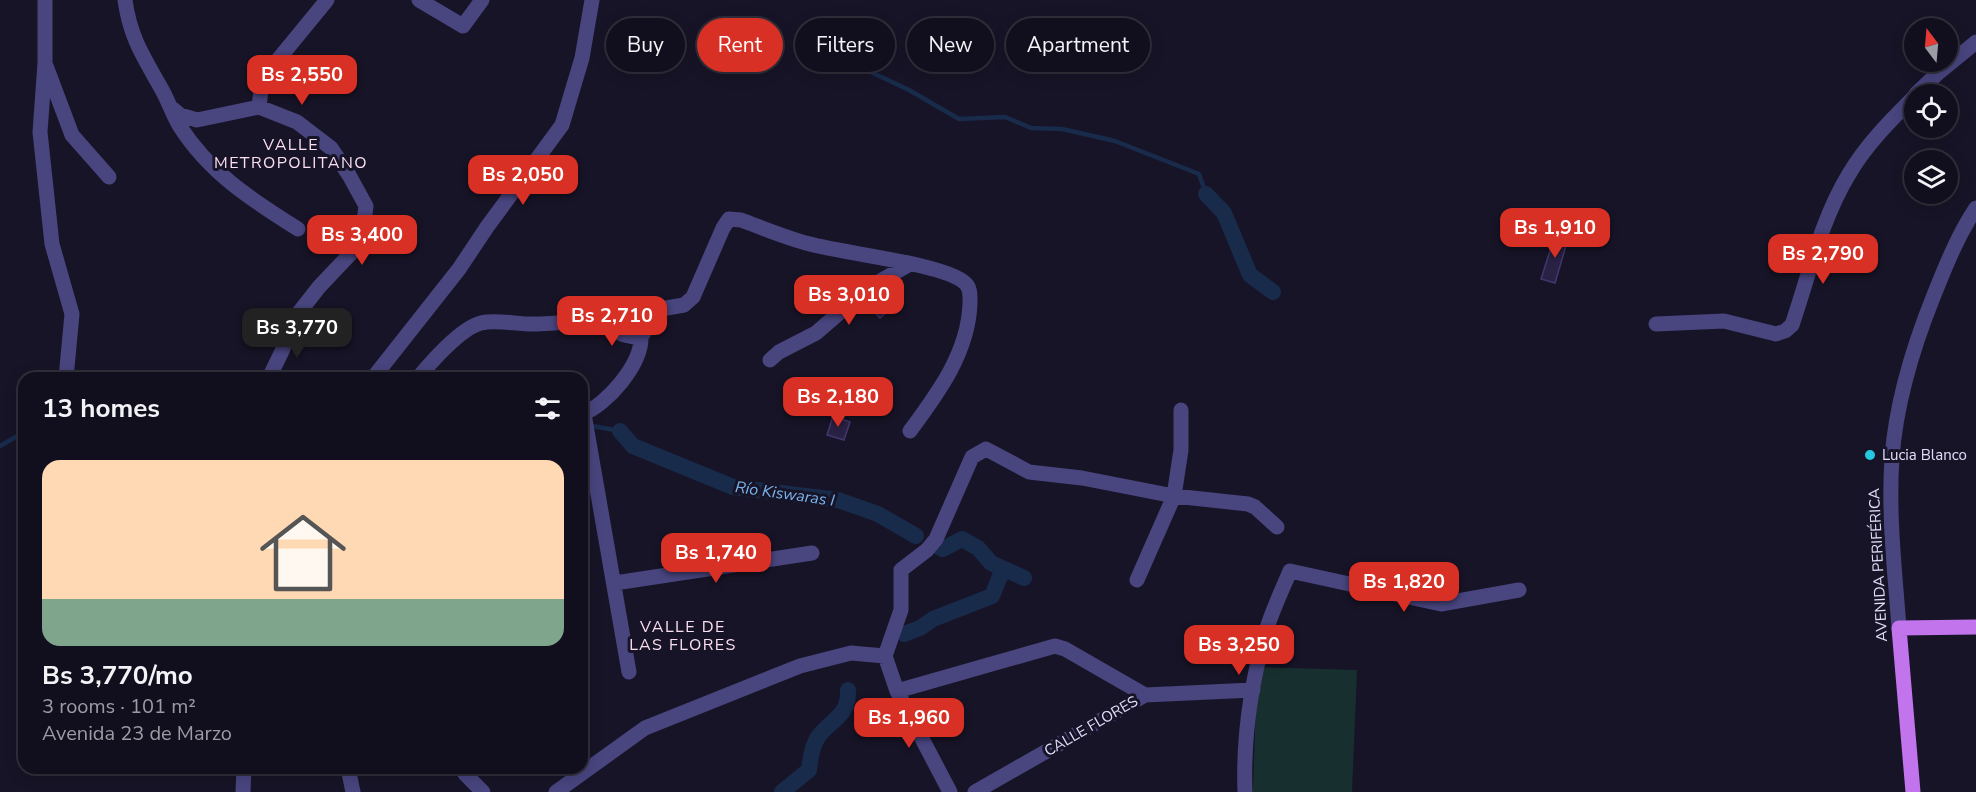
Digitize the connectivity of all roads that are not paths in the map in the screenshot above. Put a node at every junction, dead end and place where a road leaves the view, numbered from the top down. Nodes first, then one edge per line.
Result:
1 (45, 0) edge
2 (125, 0) edge
3 (327, 0) edge
4 (419, 0) edge
5 (482, 0) edge
6 (592, 0) edge
7 (1976, 42) edge
8 (45, 63) junction
9 (1927, 84) edge
10 (259, 107) junction
11 (1904, 107) edge
12 (172, 109) junction
13 (109, 177) dead end
14 (1976, 208) edge
15 (298, 229) dead end
16 (910, 264) junction
17 (1656, 324) dead end
18 (641, 337) junction
19 (770, 360) dead end
20 (67, 372) edge
21 (272, 372) edge
22 (378, 372) edge
23 (424, 372) edge
24 (1181, 410) dead end
25 (588, 413) edge
26 (910, 431) dead end
27 (588, 442) edge
28 (1174, 496) junction
29 (1277, 527) dead end
30 (812, 554) dead end
31 (1137, 580) dead end
32 (615, 583) junction
33 (1519, 590) dead end
34 (1976, 627) edge
35 (1899, 628) junction
36 (885, 656) junction
37 (629, 672) dead end
38 (1252, 690) junction
39 (897, 691) junction
40 (1145, 695) junction
41 (588, 769) edge
42 (244, 774) edge
43 (349, 774) edge
44 (465, 774) edge
45 (581, 774) edge
46 (243, 792) edge
47 (353, 792) edge
48 (483, 792) edge
49 (556, 792) edge
50 (950, 792) edge
51 (975, 792) edge
52 (1245, 792) edge
53 (1913, 792) edge

1 - 8 street
2 - 12 street
3 - 10 street
4 - 5 street
6 - 22 street
7 - 9 street
8 - 13 street
8 - 20 street
10 - 12 street
10 - 21 street
11 - 17 street
12 - 15 street
14 - 35 street, AVENIDA PERIFÉRICA
16 - 18 street
16 - 19 street
16 - 26 street
18 - 23 street
18 - 25 street
24 - 28 street
27 - 32 street
28 - 29 street
28 - 31 street
28 - 36 street
30 - 32 street
32 - 37 street
33 - 38 street
34 - 35 main road
35 - 53 main road, AVENIDA PERIFÉRICA
36 - 39 street
36 - 41 street
38 - 40 street, CALLE FLORES
38 - 52 street
39 - 40 street
39 - 50 street
40 - 51 street, CALLE FLORES
42 - 46 street
43 - 47 street
44 - 48 street
45 - 49 street

